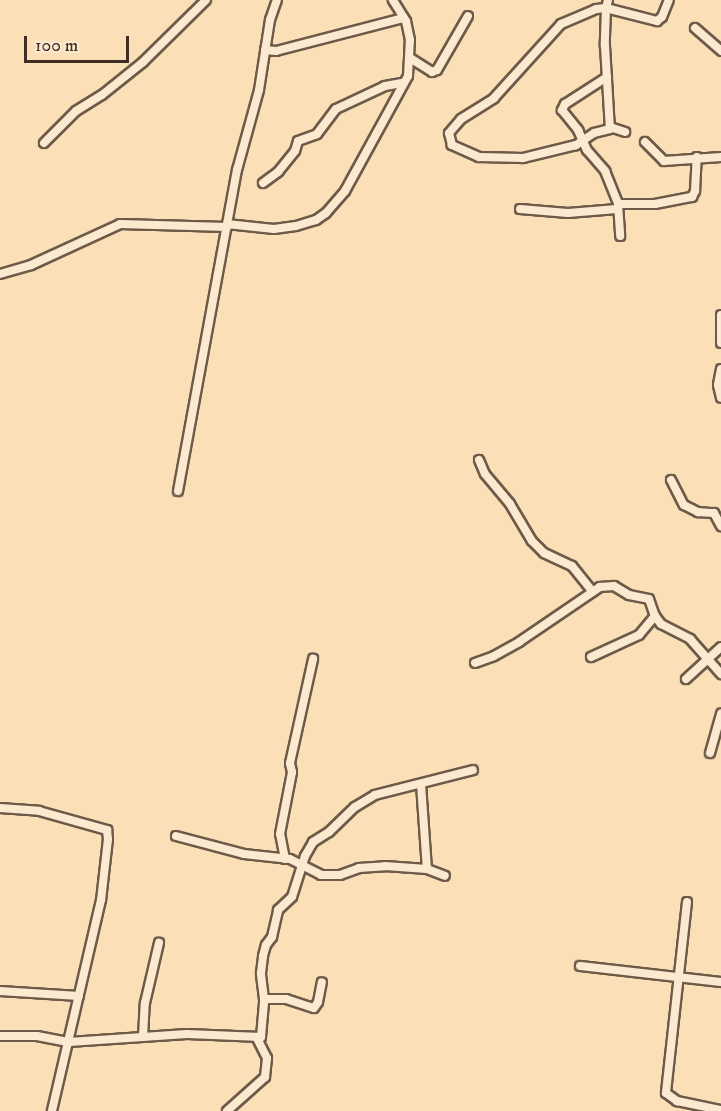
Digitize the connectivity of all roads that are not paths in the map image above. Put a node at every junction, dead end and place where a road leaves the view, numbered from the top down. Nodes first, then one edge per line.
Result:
1 (206, 0) edge
2 (277, 0) edge
3 (393, 0) edge
4 (669, 0) edge
5 (607, 4) edge
6 (468, 16) dead end
7 (404, 18) junction
8 (695, 28) dead end
9 (720, 46) edge
10 (265, 50) junction
11 (410, 58) junction
12 (607, 77) junction
13 (402, 83) junction
14 (610, 127) junction
15 (625, 132) dead end
16 (581, 141) junction
17 (645, 142) dead end
18 (44, 143) dead end
19 (697, 157) junction
20 (721, 157) edge
21 (263, 183) dead end
22 (617, 207) junction
23 (520, 209) dead end
24 (227, 225) junction
25 (620, 236) dead end
26 (0, 274) edge
27 (721, 315) edge
28 (721, 343) edge
29 (721, 369) edge
30 (721, 398) edge
31 (479, 460) dead end
32 (671, 480) dead end
33 (178, 491) dead end
34 (719, 515) edge
35 (721, 526) edge
36 (593, 592) junction
37 (655, 616) junction
38 (721, 646) edge
39 (591, 657) dead end
40 (708, 657) junction
41 (313, 659) dead end
42 (475, 663) dead end
43 (721, 674) edge
44 (686, 679) dead end
45 (721, 714) edge
46 (710, 753) dead end
47 (473, 770) dead end
48 (421, 784) junction
49 (0, 808) edge
50 (176, 836) dead end
51 (285, 859) junction
52 (302, 865) junction
53 (428, 869) junction
54 (445, 876) dead end
55 (687, 902) dead end
56 (159, 943) dead end
57 (580, 966) dead end
58 (676, 977) junction
59 (322, 982) dead end
60 (721, 982) edge
61 (0, 991) edge
62 (79, 996) junction
63 (264, 999) junction
64 (0, 1036) edge
65 (143, 1037) junction
66 (257, 1038) junction
67 (69, 1042) junction
68 (721, 1110) edge
69 (52, 1111) edge
70 (227, 1111) edge

1 - 18 street
2 - 10 street
3 - 7 street
4 - 5 street
5 - 12 street
5 - 16 street
6 - 11 street
7 - 10 street
7 - 11 street
8 - 9 street
10 - 24 street
11 - 13 street
12 - 14 street
12 - 16 street
13 - 21 street
13 - 24 street
14 - 15 street
14 - 16 street
16 - 22 street
17 - 19 street
19 - 20 street
19 - 22 street
22 - 23 street
22 - 25 street
24 - 26 street
24 - 33 street
27 - 28 street
29 - 30 street
31 - 36 street
32 - 34 street
34 - 35 street
36 - 37 street
36 - 42 street
37 - 39 street
37 - 40 street
38 - 40 street
40 - 43 street
40 - 44 street
41 - 51 street
45 - 46 street
47 - 48 street
48 - 52 street
48 - 53 street
49 - 62 street
50 - 51 street
51 - 52 street
52 - 53 street
52 - 63 street
53 - 54 street
55 - 58 street
56 - 65 street
57 - 58 street
58 - 60 street
58 - 68 street
59 - 63 street
61 - 62 street
62 - 67 street
63 - 66 street
64 - 67 street
65 - 66 street
65 - 67 street
66 - 70 street
67 - 69 street

